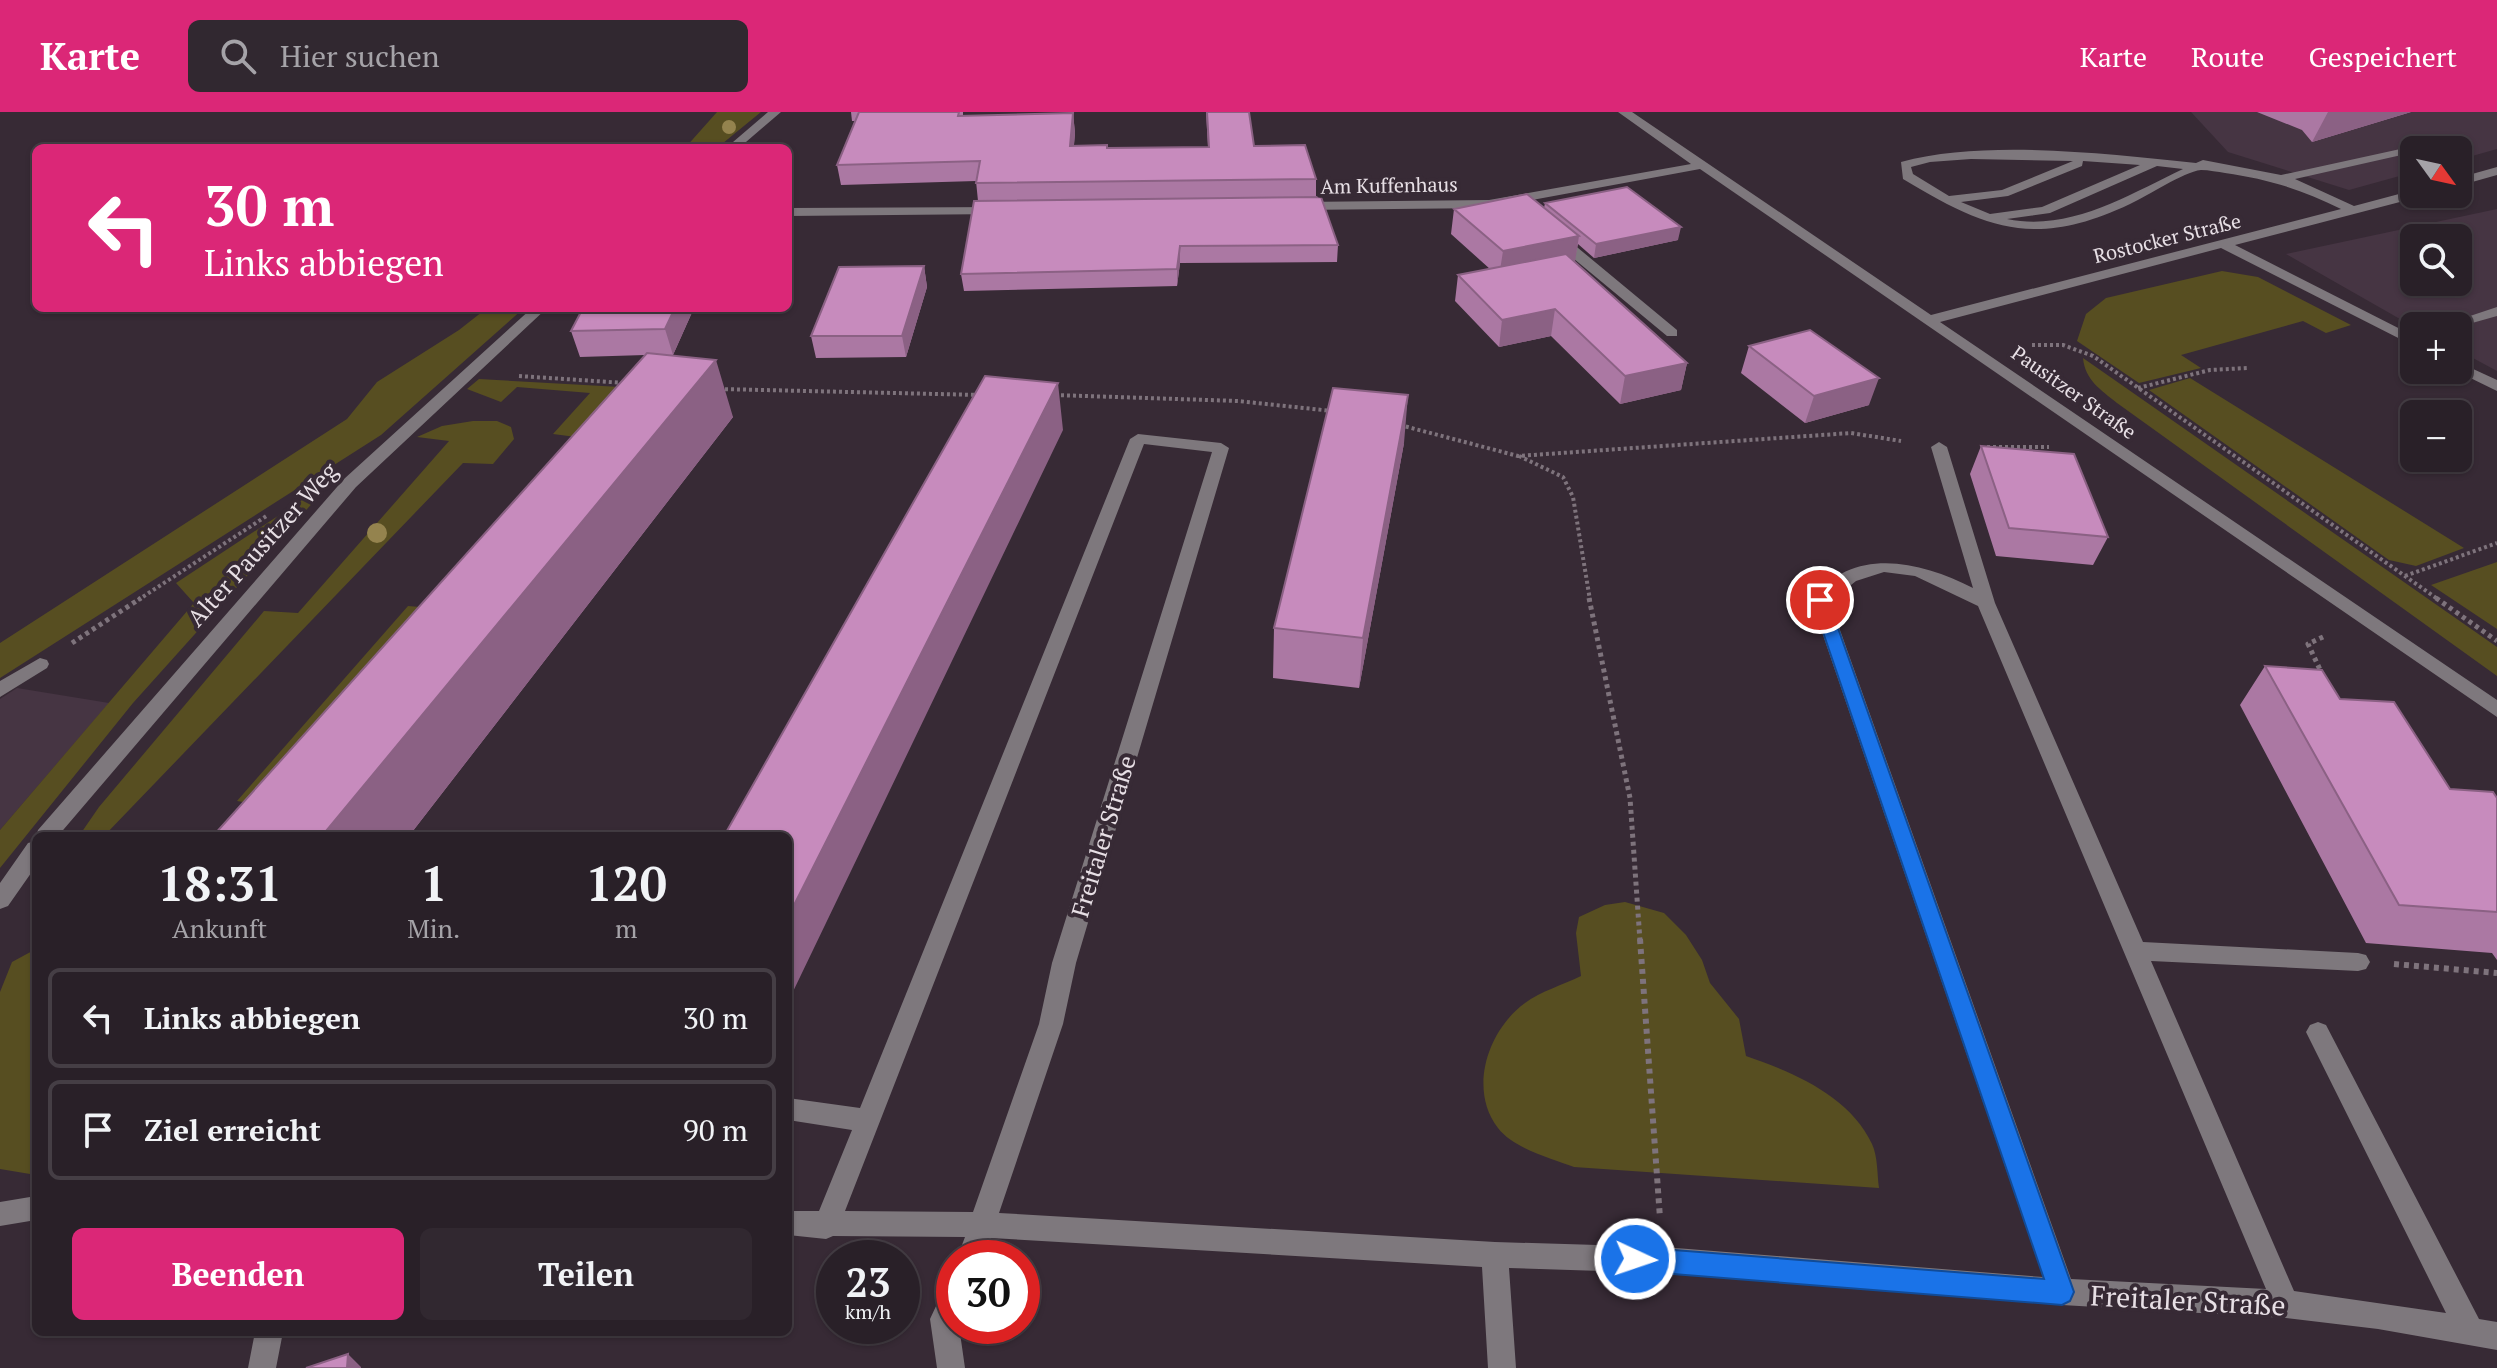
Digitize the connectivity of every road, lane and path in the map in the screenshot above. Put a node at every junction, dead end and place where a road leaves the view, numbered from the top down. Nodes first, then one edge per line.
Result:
1 (775, 112) edge
2 (1624, 112) edge
3 (737, 144) edge
4 (2400, 152) edge
5 (2089, 158) junction
6 (2161, 161) junction
7 (2203, 164) junction
8 (1699, 166) junction
9 (2497, 171) edge
10 (2472, 178) edge
11 (2281, 179) junction
12 (2400, 198) edge
13 (1943, 200) junction
14 (1282, 206) edge
15 (1011, 210) edge
16 (2354, 211) junction
17 (792, 212) edge
18 (1982, 219) junction
19 (1546, 228) edge
20 (2223, 244) junction
21 (2497, 311) edge
22 (535, 312) edge
23 (2472, 318) edge
24 (1929, 320) junction
25 (1672, 333) dead end
26 (2400, 333) edge
27 (1984, 357) junction
28 (2247, 368) dead end
29 (466, 372) junction
30 (2472, 373) edge
31 (640, 384) edge
32 (2497, 386) edge
33 (2138, 388) junction
34 (716, 389) edge
35 (994, 395) edge
36 (1042, 395) edge
37 (1342, 412) edge
38 (1387, 422) edge
39 (2097, 435) junction
40 (1939, 447) junction
41 (1518, 456) junction
42 (272, 512) dead end
43 (2497, 543) edge
44 (2405, 576) junction
45 (1986, 603) junction
46 (2365, 618) junction
47 (2497, 641) edge
48 (40, 664) joint
49 (2327, 684) edge
50 (0, 690) edge
51 (2497, 710) edge
52 (49, 832) edge
53 (32, 855) edge
54 (0, 900) edge
55 (2135, 951) junction
56 (2358, 962) joint
57 (2497, 973) edge
58 (2318, 1032) dead end
59 (792, 1110) edge
60 (869, 1121) junction
61 (32, 1209) edge
62 (0, 1214) edge
63 (792, 1223) edge
64 (984, 1225) junction
65 (826, 1226) junction
66 (978, 1240) edge
67 (1495, 1255) junction
68 (1663, 1260) junction
69 (2062, 1292) junction
70 (2286, 1304) junction
71 (2469, 1329) junction
72 (268, 1336) edge
73 (2497, 1336) edge
74 (948, 1344) edge
75 (262, 1368) edge
76 (951, 1368) edge
77 (1502, 1368) edge

1 - 3 street
2 - 8 street, Pausitzer Straße
4 - 11 street
5 - 6 street
5 - 13 street
5 - 13 street
6 - 7 street
6 - 18 street
7 - 11 street
7 - 18 street
8 - 14 street, Am Kuffenhaus
8 - 24 street, Pausitzer Straße
9 - 10 street
11 - 16 street
12 - 16 street, Rostocker Straße
13 - 18 street
15 - 17 street
16 - 20 street, Rostocker Straße
19 - 25 street
20 - 24 street, Rostocker Straße
20 - 26 street
21 - 23 street
22 - 29 street, Alter Pausitzer Weg
24 - 27 street, Pausitzer Straße
27 - 33 path
27 - 39 street, Pausitzer Straße
28 - 33 path
29 - 31 path
29 - 52 street, Alter Pausitzer Weg
30 - 32 street
33 - 44 path
34 - 35 path
36 - 37 path
38 - 41 path
39 - 40 path
39 - 46 street, Pausitzer Straße
40 - 41 path
40 - 45 street
41 - 68 path
42 - 48 path
43 - 44 path
44 - 47 path
45 - 55 street
45 - 69 street
46 - 49 path
46 - 51 street, Pausitzer Straße
48 - 50 street
53 - 54 street
55 - 56 street
55 - 70 street
56 - 57 path
58 - 71 street
59 - 60 street
60 - 64 street, Freitaler Straße
60 - 65 street
61 - 62 street
63 - 65 street, Freitaler Straße
64 - 65 street, Freitaler Straße
64 - 66 street, Freitaler Straße
64 - 67 street, Freitaler Straße
67 - 68 street, Freitaler Straße
67 - 77 street
68 - 69 street, Freitaler Straße
69 - 70 street, Freitaler Straße
70 - 71 street, Freitaler Straße
71 - 73 street, Freitaler Straße
72 - 75 street
74 - 76 street

